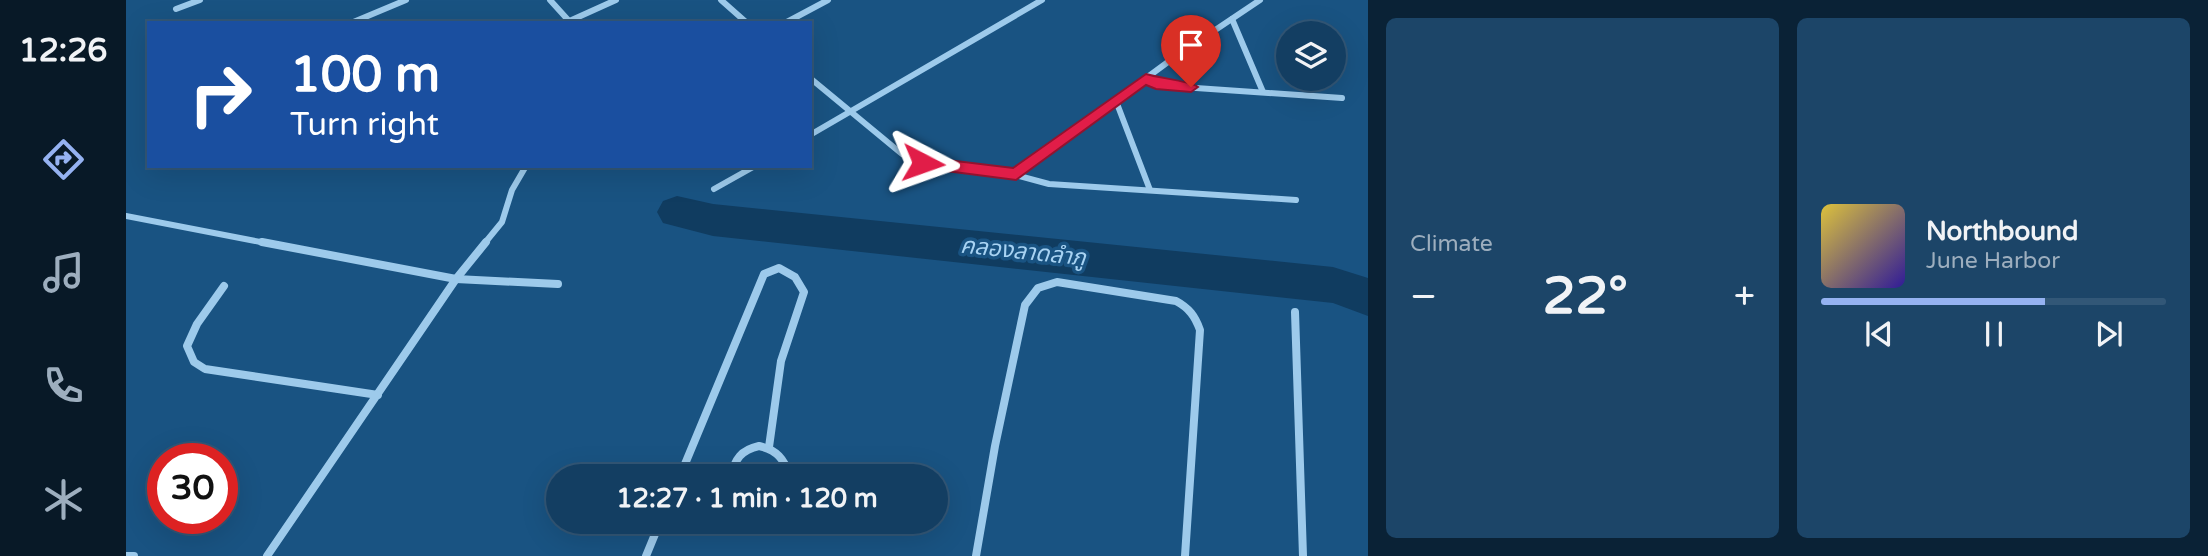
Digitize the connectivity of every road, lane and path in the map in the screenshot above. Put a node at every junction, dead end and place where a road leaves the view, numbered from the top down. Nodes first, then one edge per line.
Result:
1 (200, 0) edge
2 (406, 0) edge
3 (550, 0) edge
4 (616, 0) edge
5 (721, 0) edge
6 (828, 0) edge
7 (1042, 0) edge
8 (1260, 0) edge
9 (176, 9) dead end
10 (1231, 19) junction
11 (356, 21) edge
12 (566, 21) edge
13 (569, 21) edge
14 (745, 21) edge
15 (789, 21) edge
16 (1146, 79) junction
17 (812, 80) edge
18 (1263, 92) junction
19 (1342, 97) dead end
20 (1116, 101) junction
21 (850, 112) junction
22 (812, 134) edge
23 (525, 168) edge
24 (751, 168) edge
25 (1016, 174) junction
26 (714, 189) dead end
27 (1150, 190) junction
28 (1296, 200) dead end
29 (126, 216) edge
30 (456, 279) junction
31 (558, 284) dead end
32 (223, 286) dead end
33 (1295, 312) dead end
34 (378, 395) junction
35 (769, 447) junction
36 (685, 464) edge
37 (734, 464) edge
38 (788, 464) edge
39 (655, 534) edge
40 (126, 556) edge
41 (134, 556) edge
42 (267, 556) edge
43 (646, 556) edge
44 (976, 556) edge
45 (1185, 556) edge
46 (1303, 556) edge

1 - 9 street
2 - 11 street
3 - 12 street
4 - 13 street
5 - 14 street
6 - 15 street
7 - 21 street
8 - 10 street
10 - 16 street
10 - 18 street
16 - 18 street
16 - 20 street
17 - 21 street
18 - 19 street
20 - 25 street
20 - 27 street
21 - 22 street
21 - 25 street
23 - 30 street
24 - 26 street
25 - 27 street
27 - 28 street
29 - 30 street
30 - 31 street
30 - 34 street
32 - 34 street
33 - 46 street
34 - 42 street
35 - 36 street
35 - 37 street
35 - 38 street
39 - 43 street
40 - 41 street
44 - 45 street

